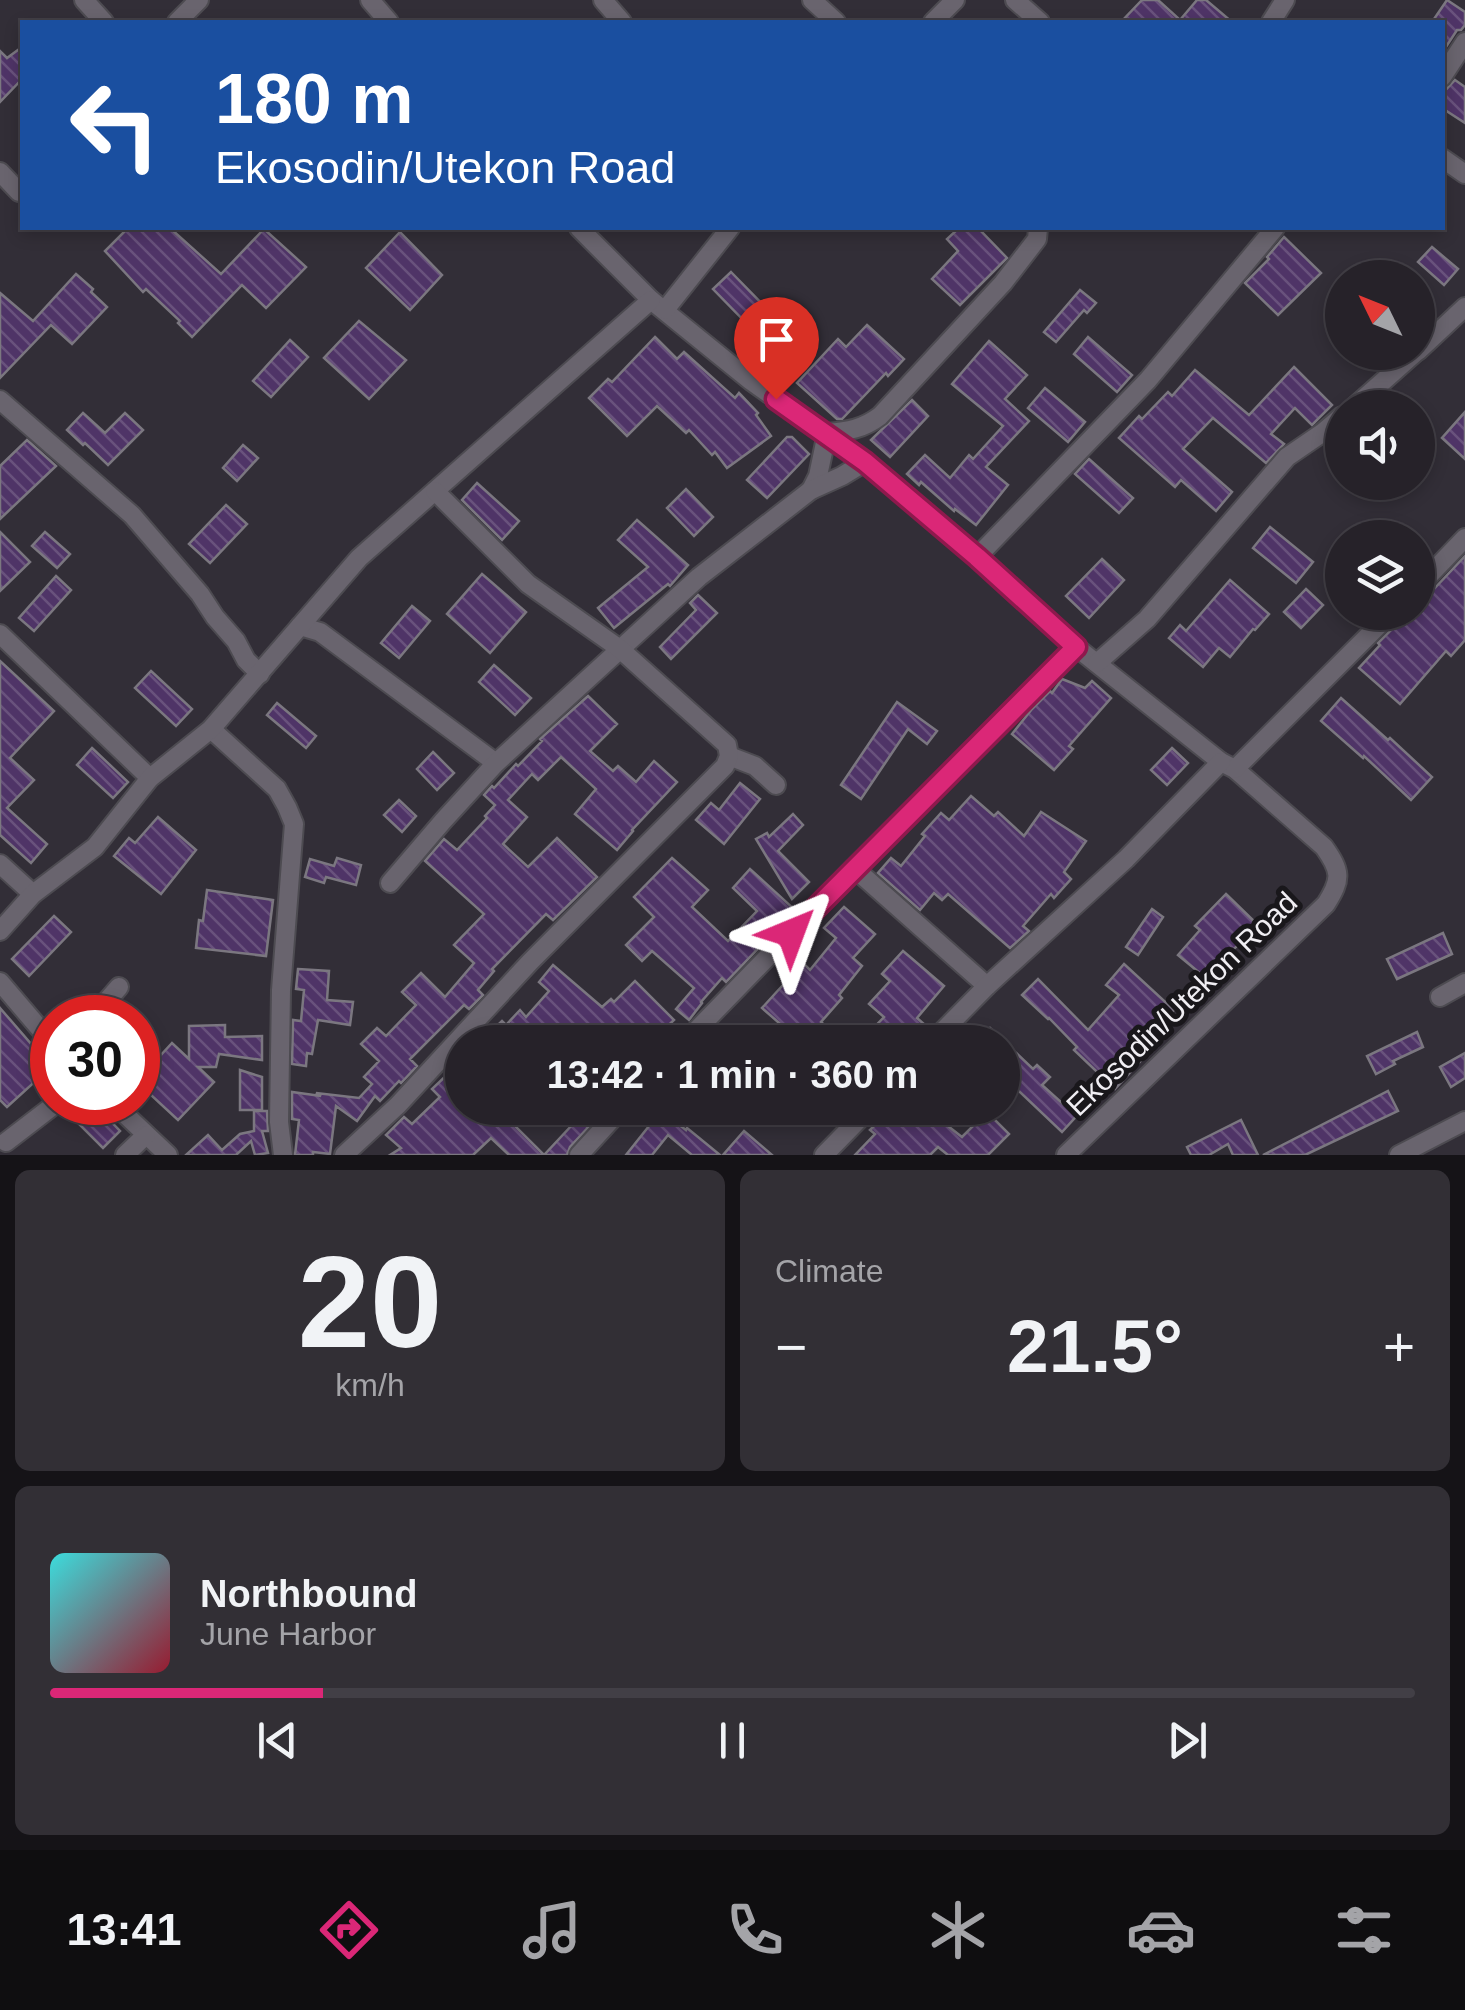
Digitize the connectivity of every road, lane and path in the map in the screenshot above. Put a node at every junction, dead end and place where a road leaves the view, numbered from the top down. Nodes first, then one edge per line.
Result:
1 (84, 0) edge
2 (198, 0) edge
3 (370, 0) edge
4 (603, 0) edge
5 (812, 0) edge
6 (955, 0) edge
7 (1015, 0) edge
8 (102, 20) edge
9 (179, 20) edge
10 (387, 20) edge
11 (620, 20) edge
12 (834, 20) edge
13 (935, 20) edge
14 (1038, 20) edge
15 (1465, 42) edge
16 (1445, 72) edge
17 (0, 172) edge
18 (19, 192) dead end
19 (580, 230) edge
20 (728, 230) edge
21 (1038, 230) edge
22 (1273, 230) edge
23 (658, 305) junction
24 (1465, 307) edge
25 (1435, 335) edge
26 (1396, 370) edge
27 (1373, 390) edge
28 (0, 400) edge
29 (1325, 430) edge
30 (827, 434) junction
31 (865, 462) junction
32 (435, 490) junction
33 (811, 490) junction
34 (1465, 538) edge
35 (977, 557) junction
36 (1435, 569) edge
37 (300, 626) junction
38 (1373, 630) edge
39 (0, 634) edge
40 (1076, 647) junction
41 (620, 649) junction
42 (1097, 663) junction
43 (260, 674) junction
44 (212, 730) junction
45 (729, 756) junction
46 (496, 763) junction
47 (1228, 765) junction
48 (150, 778) junction
49 (776, 785) dead end
50 (0, 864) edge
51 (854, 868) junction
52 (390, 883) dead end
53 (32, 894) junction
54 (0, 931) edge
55 (0, 982) edge
56 (1465, 983) edge
57 (987, 986) junction
58 (119, 987) dead end
59 (112, 995) edge
60 (1440, 997) dead end
61 (30, 1017) edge
62 (702, 1025) edge
63 (949, 1025) edge
64 (1465, 1121) edge
65 (30, 1124) edge
66 (136, 1125) edge
67 (606, 1125) edge
68 (853, 1125) edge
69 (146, 1135) junction
70 (6, 1142) dead end
71 (124, 1155) edge
72 (168, 1155) edge
73 (283, 1155) edge
74 (344, 1155) edge
75 (579, 1155) edge
76 (824, 1155) edge
77 (1066, 1155) edge
78 (1399, 1155) edge

1 - 8 street
2 - 9 street
3 - 10 street
4 - 11 street
5 - 12 street
6 - 13 street
7 - 14 street
15 - 16 street
17 - 18 street
19 - 23 street, Ekosodin/Utekon Road
20 - 23 street
21 - 30 street
22 - 35 street
23 - 30 street, Ekosodin/Utekon Road
23 - 32 street
24 - 25 street
26 - 27 street
28 - 43 street
29 - 42 street
30 - 31 street, Ekosodin/Utekon Road
30 - 33 street
31 - 33 street
31 - 35 street, Ekosodin/Utekon Road
32 - 37 street
32 - 41 street
33 - 41 street
34 - 36 street
35 - 40 street, Ekosodin/Utekon Road
37 - 43 street
37 - 46 street
38 - 47 street
39 - 48 street
40 - 42 street, Ekosodin/Utekon Road
40 - 51 street
41 - 45 street
41 - 46 street
42 - 47 street, Ekosodin/Utekon Road
43 - 44 street
44 - 48 street
44 - 73 street
45 - 49 street
45 - 74 street
46 - 52 street
47 - 57 street
47 - 77 street, Ekosodin/Utekon Road
48 - 53 street
50 - 53 street
51 - 57 street
51 - 62 street
53 - 54 street
55 - 61 street
56 - 60 street
57 - 63 street
58 - 59 street
64 - 78 street
65 - 70 street
66 - 69 street
67 - 75 street
68 - 76 street
69 - 71 street
69 - 72 street

